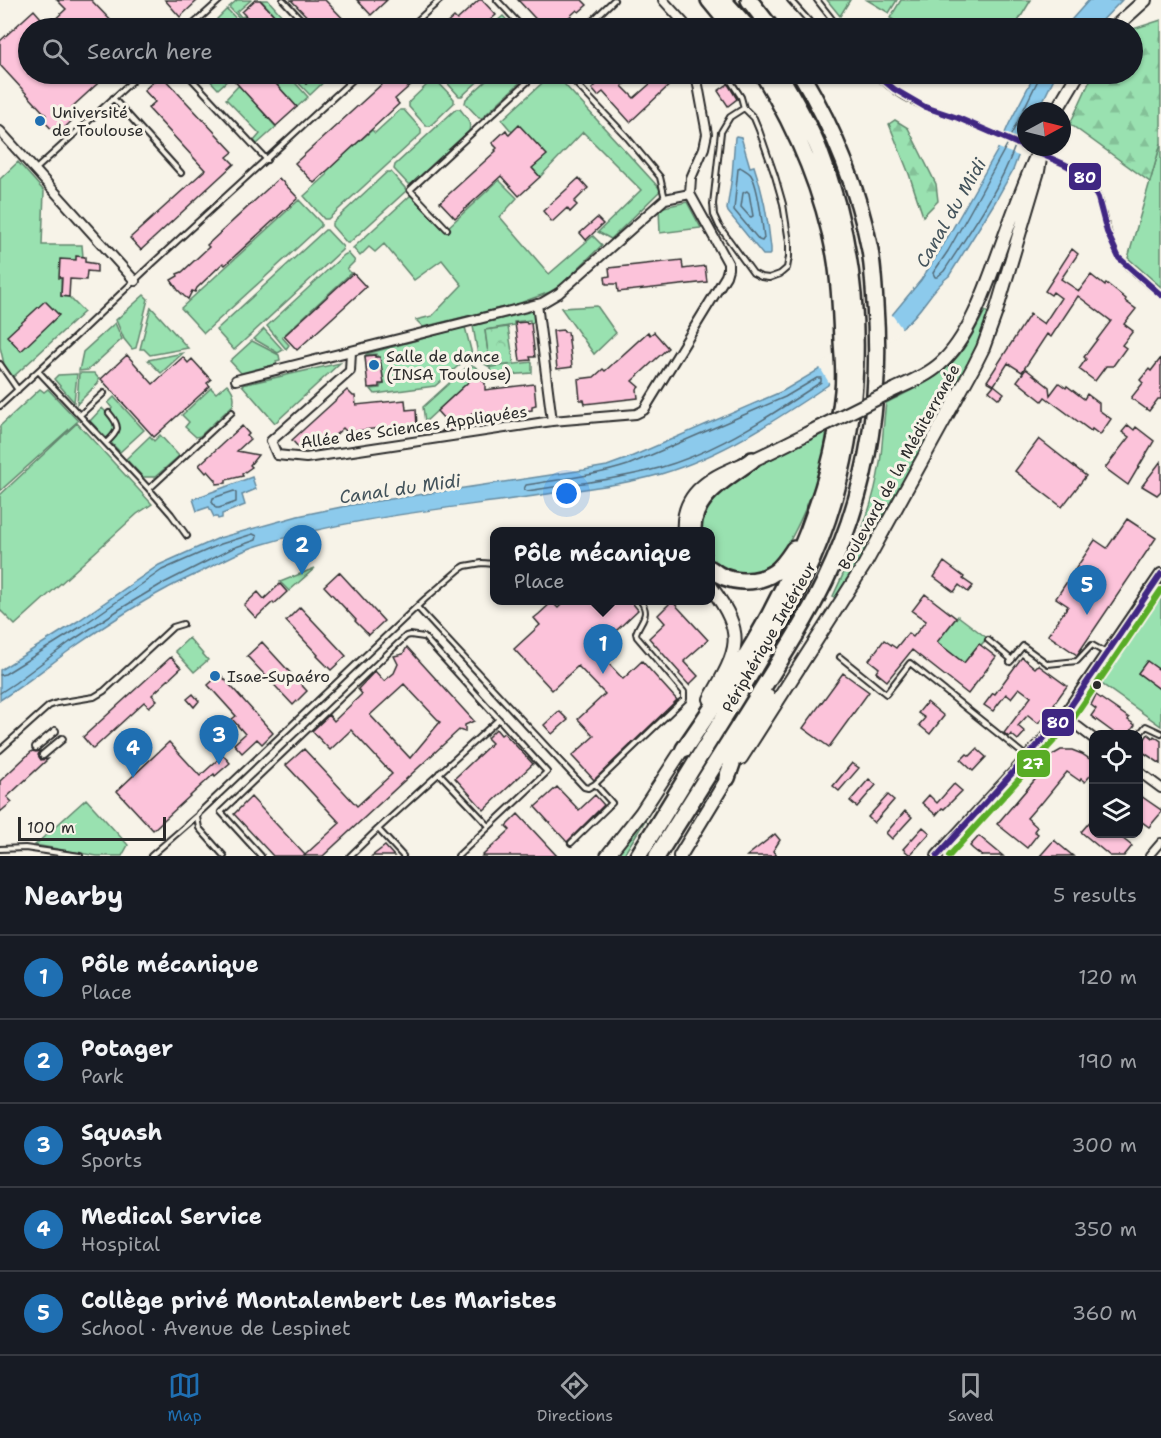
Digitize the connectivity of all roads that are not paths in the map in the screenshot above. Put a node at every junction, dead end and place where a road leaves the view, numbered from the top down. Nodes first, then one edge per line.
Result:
1 (220, 0) edge
2 (283, 0) edge
3 (440, 0) edge
4 (614, 0) edge
5 (663, 0) edge
6 (709, 0) edge
7 (723, 0) edge
8 (749, 0) edge
9 (790, 0) edge
10 (817, 0) edge
11 (1145, 0) edge
12 (499, 1) edge
13 (200, 18) edge
14 (300, 18) edge
15 (420, 18) edge
16 (514, 18) edge
17 (595, 18) edge
18 (679, 18) edge
19 (724, 18) edge
20 (739, 18) edge
21 (763, 18) edge
22 (805, 18) edge
23 (831, 18) edge
24 (1125, 18) edge
25 (129, 84) edge
26 (196, 84) edge
27 (346, 84) edge
28 (525, 84) edge
29 (577, 84) edge
30 (698, 84) edge
31 (733, 84) edge
32 (768, 84) edge
33 (785, 84) edge
34 (807, 84) edge
35 (889, 84) edge
36 (1072, 84) edge
37 (113, 98) junction
38 (1061, 102) edge
39 (744, 108) junction
40 (0, 131) edge
41 (1037, 156) edge
42 (1040, 156) edge
43 (267, 160) junction
44 (35, 169) junction
45 (181, 173) dead end
46 (690, 194) junction
47 (665, 199) junction
48 (447, 229) dead end
49 (135, 281) junction
50 (1161, 295) edge
51 (537, 304) junction
52 (351, 351) junction
53 (0, 364) edge
54 (38, 371) junction
55 (236, 380) dead end
56 (18, 390) junction
57 (104, 393) dead end
58 (0, 406) edge
59 (232, 412) dead end
60 (109, 413) dead end
61 (80, 415) junction
62 (552, 421) junction
63 (106, 443) junction
64 (753, 460) junction
65 (149, 489) junction
66 (684, 527) edge
67 (693, 527) edge
68 (807, 530) junction
69 (187, 537) dead end
70 (490, 564) edge
71 (715, 572) edge
72 (1161, 574) edge
73 (715, 593) edge
74 (643, 605) edge
75 (417, 607) junction
76 (183, 624) dead end
77 (801, 625) junction
78 (988, 640) dead end
79 (1106, 654) junction
80 (840, 657) dead end
81 (1064, 716) junction
82 (499, 719) junction
83 (1143, 730) edge
84 (55, 731) dead end
85 (1161, 733) edge
86 (1089, 735) edge
87 (62, 739) dead end
88 (36, 747) dead end
89 (684, 748) junction
90 (0, 750) edge
91 (44, 755) dead end
92 (1027, 758) junction
93 (439, 773) junction
94 (1143, 775) edge
95 (726, 778) junction
96 (595, 784) junction
97 (1161, 788) edge
98 (200, 813) junction
99 (489, 826) junction
100 (378, 830) junction
101 (1161, 842) edge
102 (571, 843) dead end
103 (0, 849) edge
104 (80, 856) edge
105 (151, 856) edge
106 (224, 856) edge
107 (261, 856) edge
108 (350, 856) edge
109 (403, 856) edge
110 (458, 856) edge
111 (607, 856) edge
112 (638, 856) edge
113 (657, 856) edge
114 (680, 856) edge
115 (937, 856) edge
116 (1149, 856) edge

1 - 13 lane
2 - 14 lane
3 - 15 lane
4 - 17 lane
5 - 18 street
6 - 19 highway
7 - 20 highway
8 - 21 highway
9 - 22 lane
10 - 23 lane
11 - 24 main road
12 - 16 lane
25 - 37 lane
26 - 43 lane
27 - 43 lane
28 - 48 lane
29 - 47 lane
30 - 46 street
31 - 39 lane
32 - 68 highway
33 - 112 highway
34 - 77 highway, Périphérique Intérieur
35 - 50 lane, bridge
36 - 38 main road
37 - 44 lane
37 - 45 lane
39 - 39 lane
40 - 44 street
41 - 64 main road, bridge
42 - 95 main road, Boulevard de la Méditerranée
43 - 49 lane
44 - 49 street
46 - 47 street
46 - 62 street, Allée des Sciences Appliquées
47 - 51 street
49 - 54 lane
51 - 52 street
51 - 62 street, Allée des Sciences Appliquées
52 - 55 street
52 - 62 street, Allée des Sciences Appliquées
53 - 56 lane
54 - 56 lane
54 - 61 lane
56 - 58 lane
57 - 61 lane
59 - 65 lane
60 - 63 lane
61 - 63 lane
63 - 65 lane
64 - 66 main road
64 - 67 highway
65 - 69 lane
68 - 71 highway
68 - 89 highway
70 - 75 lane
72 - 79 street
73 - 89 main road
74 - 96 lane
75 - 96 lane
75 - 98 lane
76 - 90 lane
77 - 95 highway
77 - 113 highway, Périphérique Intérieur
78 - 79 lane
79 - 81 street
80 - 92 lane
81 - 86 street
81 - 92 street
82 - 93 lane
82 - 99 lane
82 - 107 lane
83 - 85 lane
84 - 88 street
87 - 91 street
89 - 111 main road
92 - 115 street
93 - 99 lane
93 - 100 lane
94 - 97 street
95 - 114 main road, Boulevard de la Méditerranée
96 - 102 lane
98 - 105 lane
98 - 106 lane
99 - 110 lane
100 - 108 lane
100 - 109 lane
101 - 116 street
103 - 104 lane

